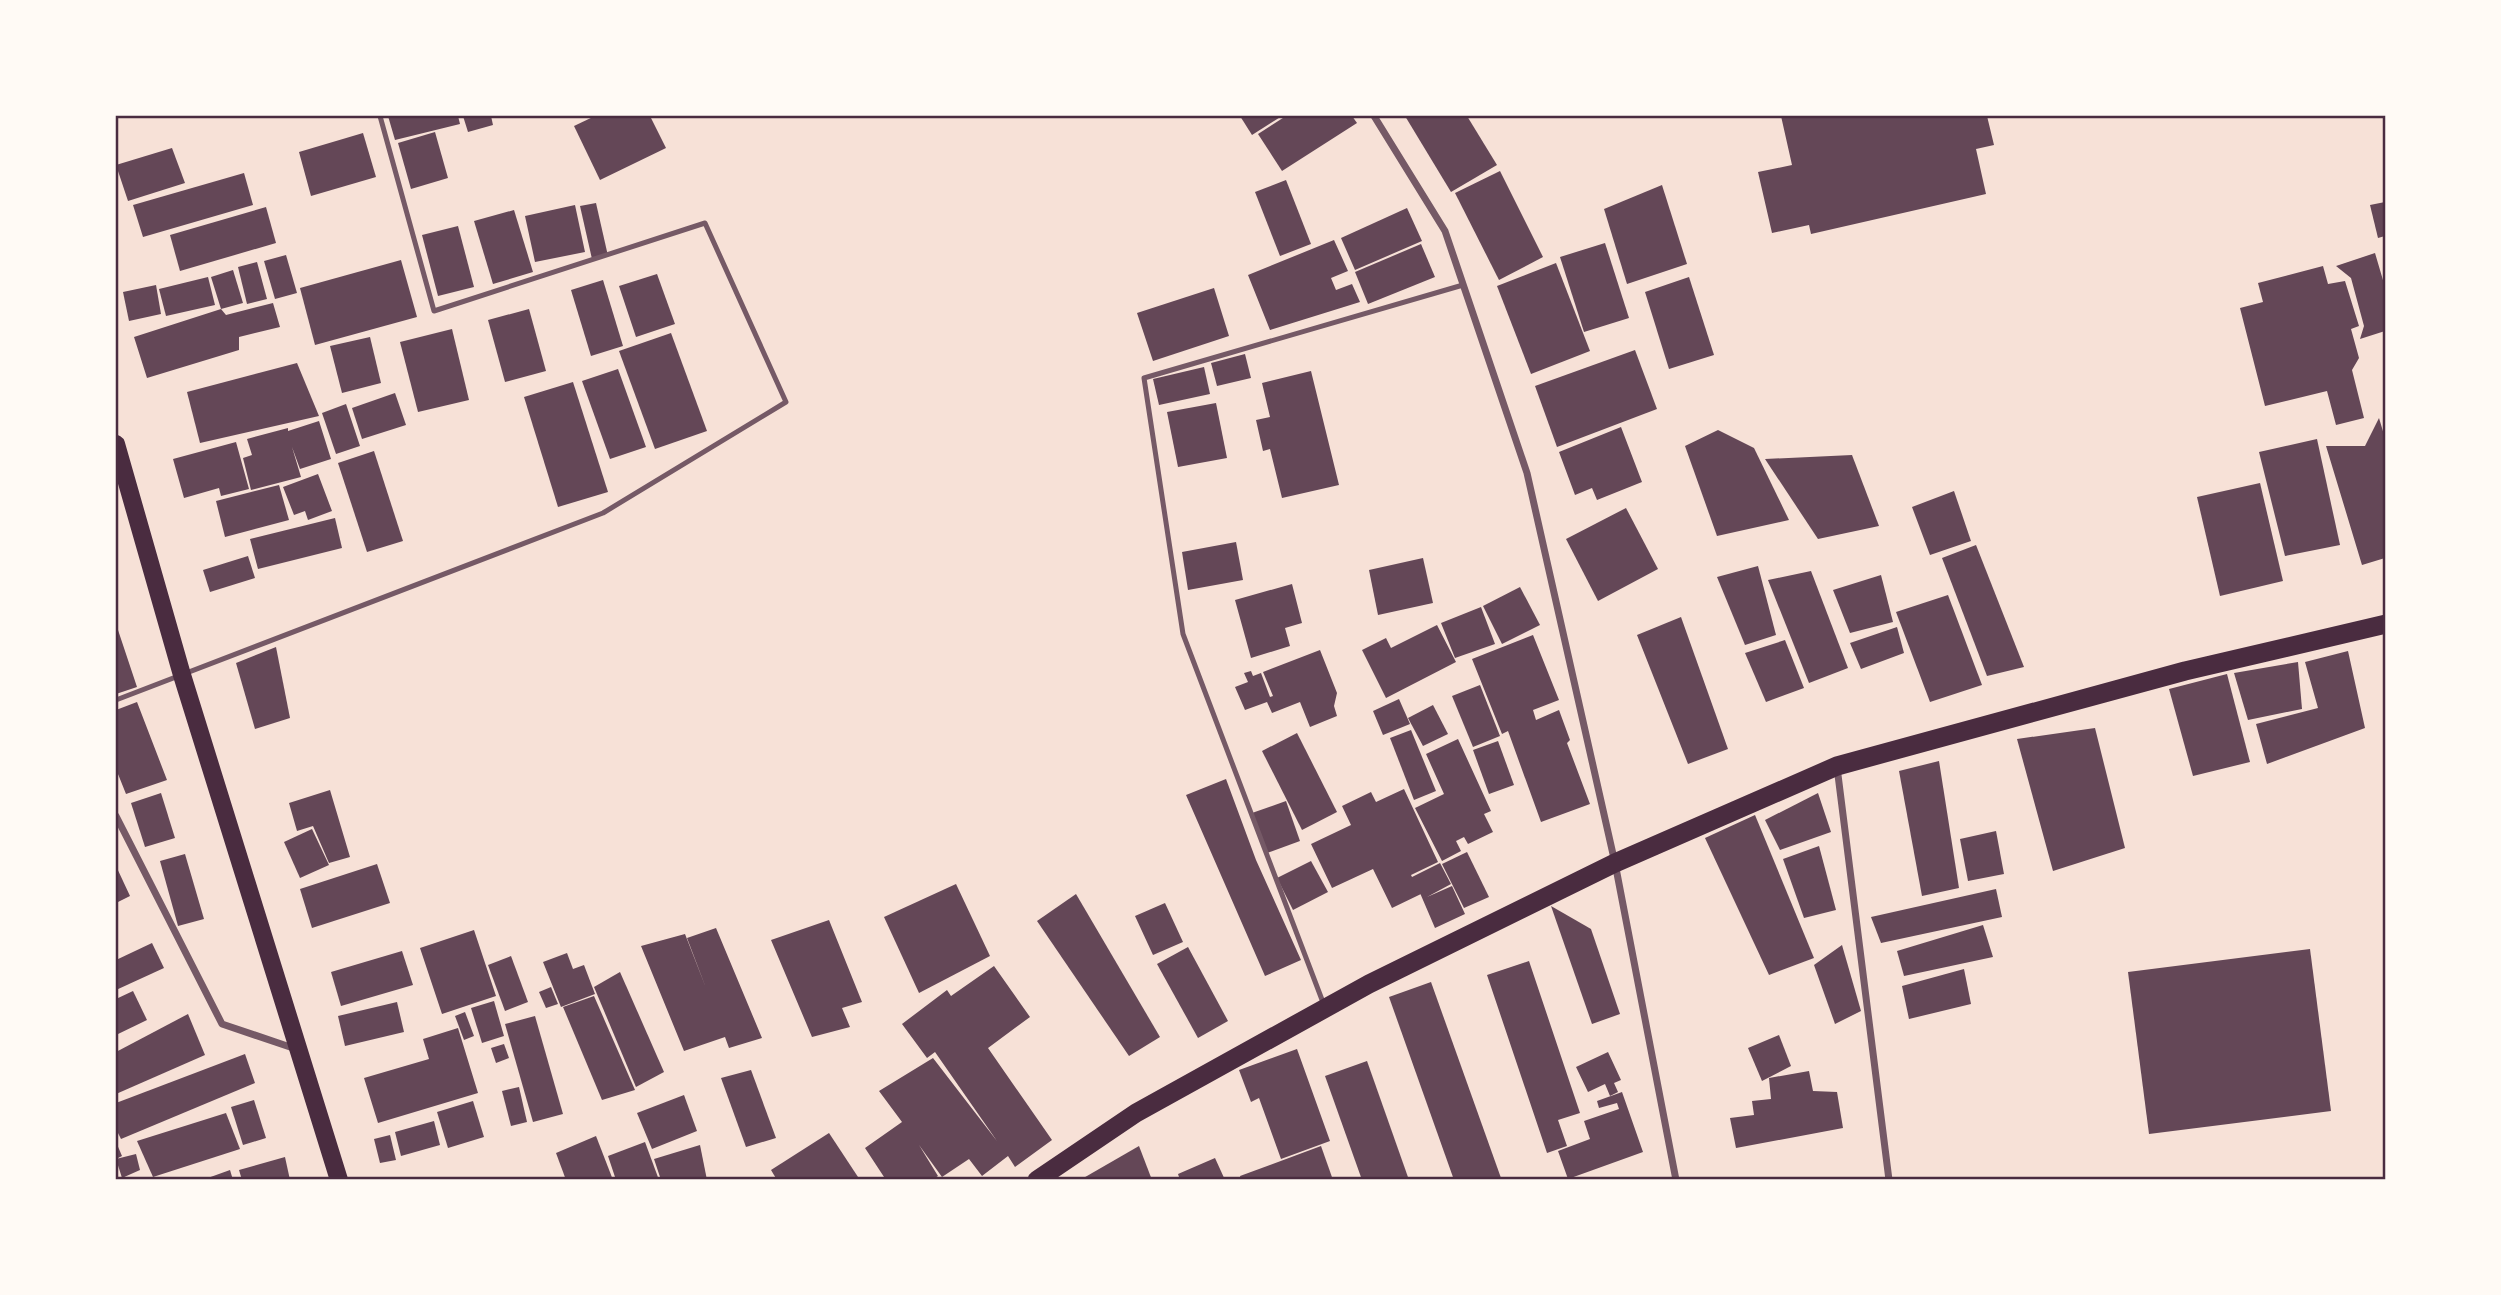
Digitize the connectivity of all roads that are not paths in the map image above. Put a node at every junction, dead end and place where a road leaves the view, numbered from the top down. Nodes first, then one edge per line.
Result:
1 (380, 116) edge
2 (1374, 116) edge
3 (1464, 285) junction
4 (116, 444) edge
5 (2385, 624) edge
6 (182, 675) junction
7 (116, 700) edge
8 (1837, 766) junction
9 (116, 816) edge
10 (1615, 863) junction
11 (1326, 1008) junction
12 (299, 1051) junction
13 (340, 1180) edge
14 (1037, 1180) edge
15 (1676, 1180) edge
16 (1889, 1180) edge

1 - 6 lane
2 - 3 street
3 - 10 street
3 - 11 lane
4 - 6 main road
5 - 8 highway
6 - 7 lane
6 - 12 main road
8 - 10 highway
8 - 16 street
9 - 12 street
10 - 11 highway
10 - 15 street
11 - 14 highway
12 - 13 main road

